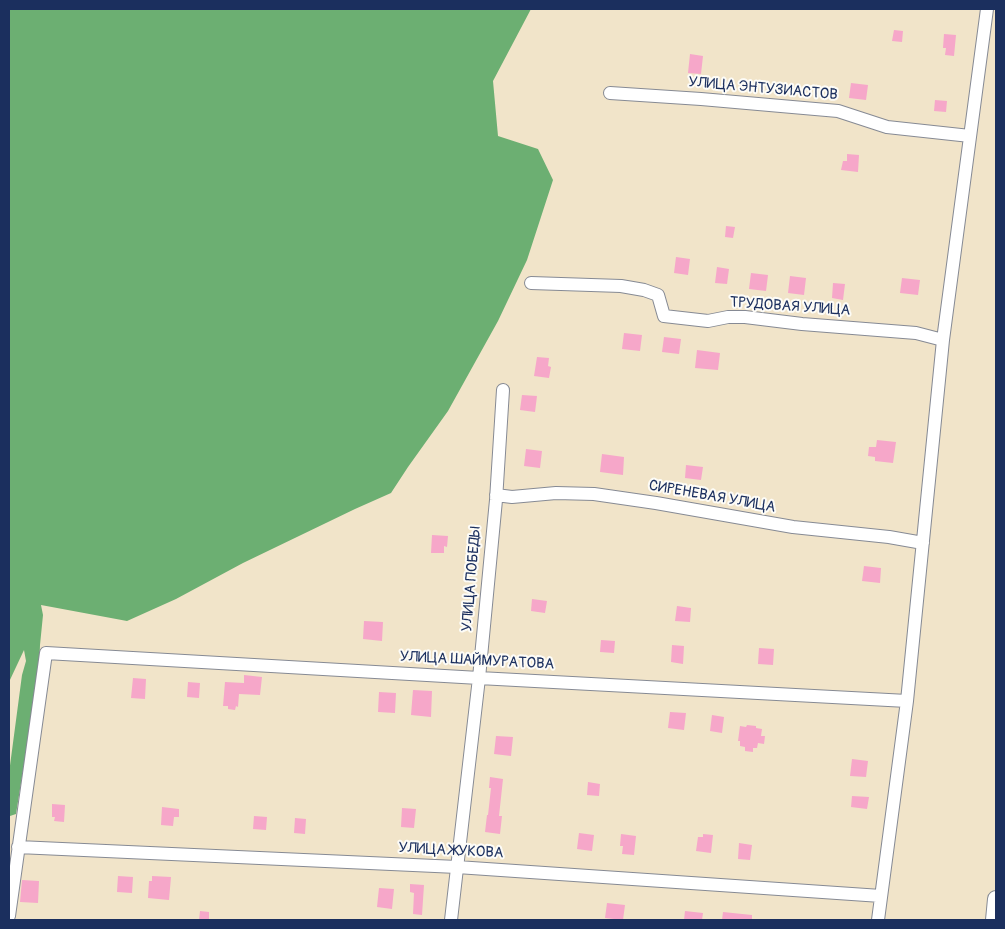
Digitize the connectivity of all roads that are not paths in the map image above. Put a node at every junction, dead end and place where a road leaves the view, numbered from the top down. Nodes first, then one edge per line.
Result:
1 (987, 9) edge
2 (610, 93) dead end
3 (970, 136) junction
4 (531, 283) dead end
5 (943, 340) junction
6 (503, 390) dead end
7 (496, 496) junction
8 (923, 542) junction
9 (479, 678) junction
10 (906, 701) junction
11 (18, 847) junction
12 (457, 867) junction
13 (881, 896) junction
14 (996, 899) edge
15 (9, 916) edge
16 (451, 920) edge
17 (878, 920) edge
18 (994, 920) edge

1 - 3 street
2 - 3 street, УЛИЦА ЭНТУЗИАСТОВ
3 - 5 street
4 - 5 street, ТРУДОВАЯ УЛИЦА
5 - 8 street
6 - 7 street, УЛИЦА ПОБЕДЫ
7 - 8 street, СИРЕНЕВАЯ УЛИЦА
7 - 9 street, УЛИЦА ПОБЕДЫ
8 - 10 street
9 - 10 street, УЛИЦА ШАЙМУРАТОВА
9 - 11 street, УЛИЦА ШАЙМУРАТОВА
9 - 12 street, УЛИЦА ПОБЕДЫ
10 - 13 street
11 - 12 street, УЛИЦА ЖУКОВА
11 - 15 street
12 - 13 street, УЛИЦА ЖУКОВА
12 - 16 street, УЛИЦА ПОБЕДЫ
13 - 17 street
14 - 18 main road

